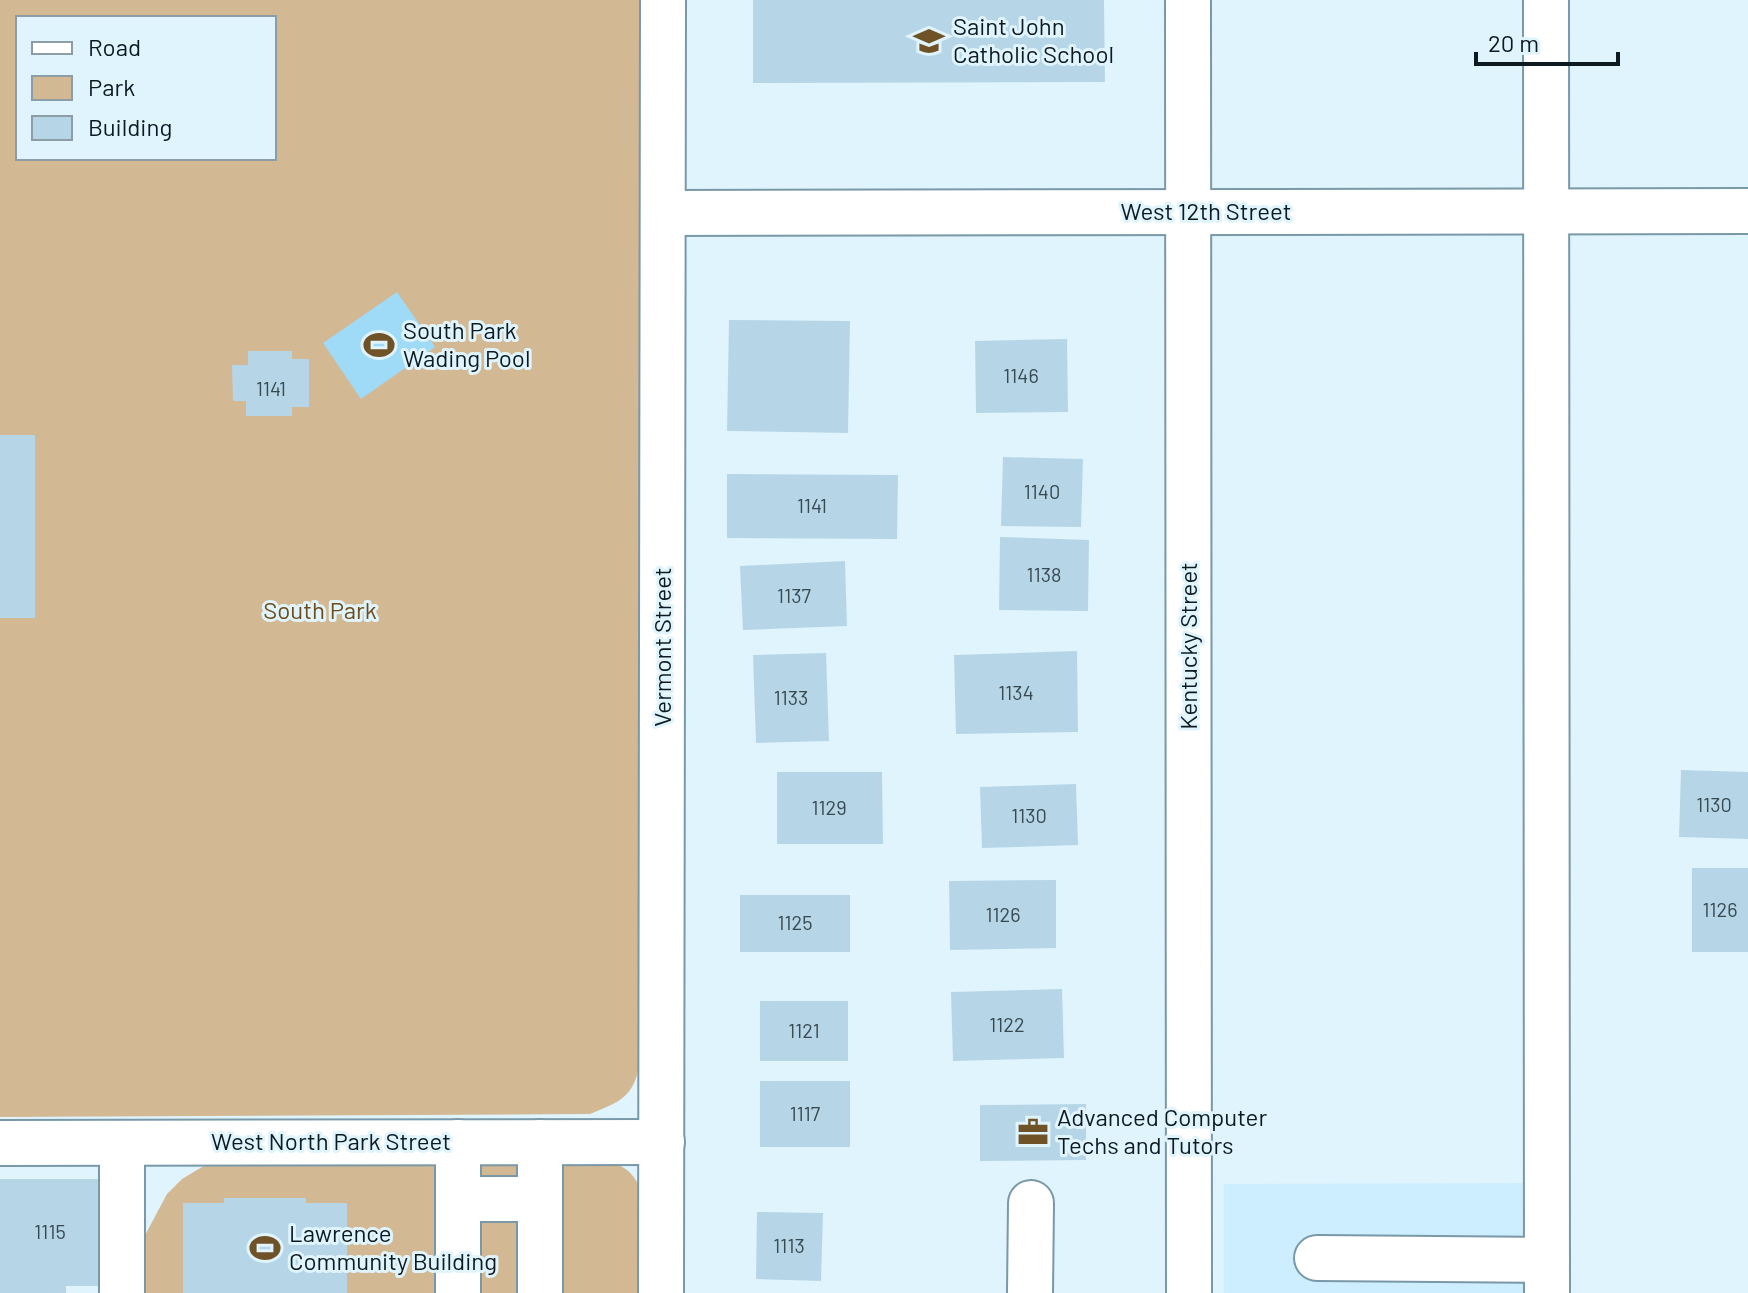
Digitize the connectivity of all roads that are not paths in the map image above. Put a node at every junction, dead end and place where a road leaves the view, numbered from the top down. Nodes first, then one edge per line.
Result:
1 (663, 0) edge
2 (1188, 0) edge
3 (1546, 0) edge
4 (1546, 211) junction
5 (1748, 211) edge
6 (1188, 212) junction
7 (663, 213) junction
8 (458, 1142) junction
9 (540, 1142) junction
10 (662, 1142) junction
11 (0, 1143) edge
12 (122, 1143) junction
13 (458, 1199) junction
14 (540, 1199) junction
15 (1031, 1203) dead end
16 (1317, 1258) dead end
17 (1547, 1277) edge
18 (122, 1293) edge
19 (458, 1293) edge
20 (540, 1293) edge
21 (661, 1293) edge
22 (1030, 1293) edge
23 (1189, 1293) edge

1 - 7 street, Vermont Street
2 - 6 street, Kentucky Street
3 - 4 street
4 - 5 street, West 12th Street
4 - 6 street, West 12th Street
4 - 17 street
6 - 7 street, West 12th Street
6 - 23 street, Kentucky Street
7 - 10 street, Vermont Street
8 - 9 street, West North Park Street
8 - 12 street, West North Park Street
8 - 13 street
9 - 10 street, West North Park Street
9 - 14 street
10 - 21 street, Vermont Street
11 - 12 street, West North Park Street
12 - 18 street
13 - 14 street
13 - 19 street
14 - 20 street
15 - 22 street
16 - 17 street

